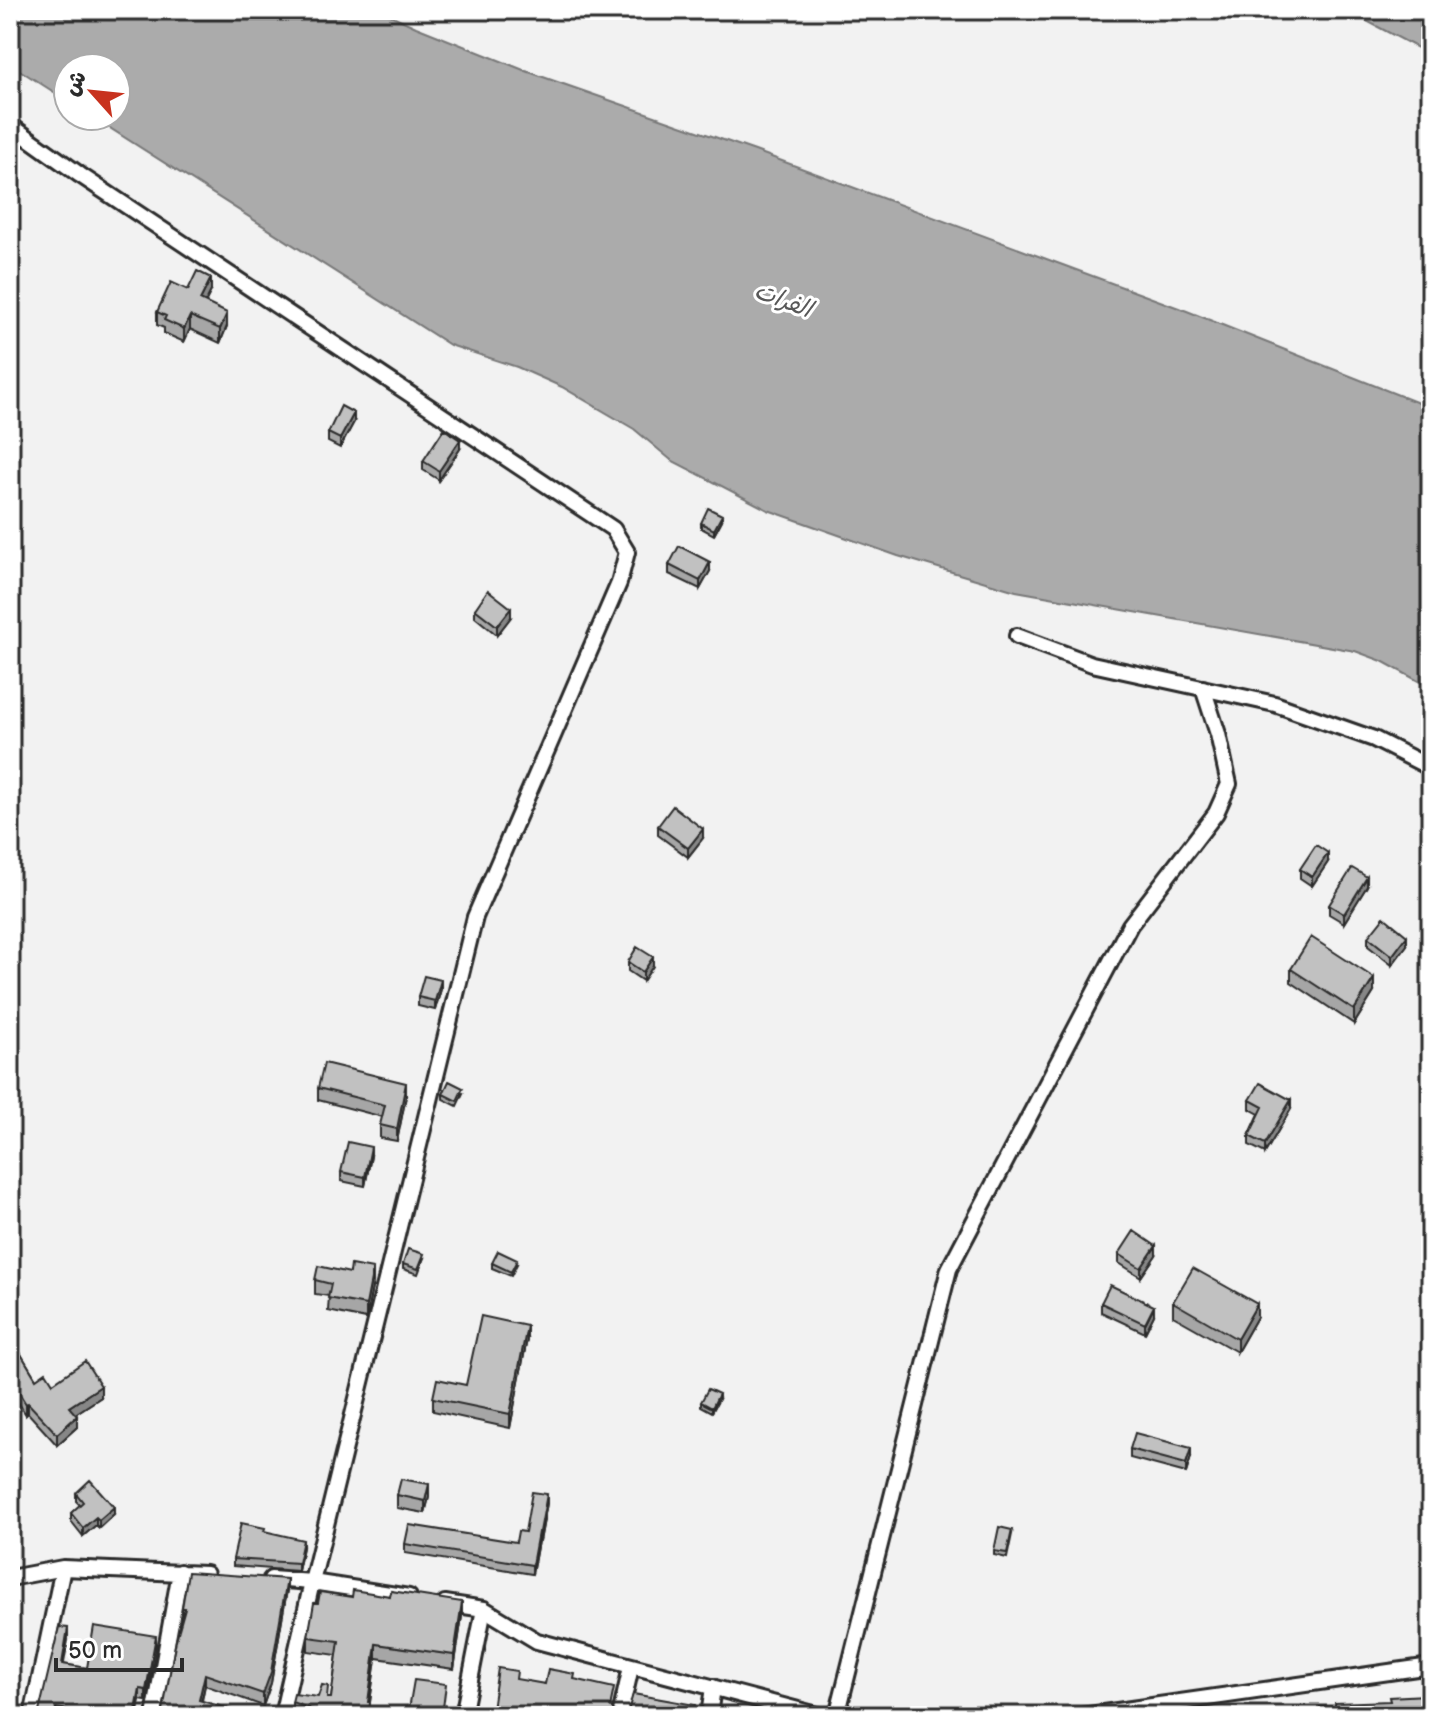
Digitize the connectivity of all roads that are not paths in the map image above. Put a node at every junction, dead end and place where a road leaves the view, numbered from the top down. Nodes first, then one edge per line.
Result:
1 (10, 125) edge
2 (1017, 636) dead end
3 (1203, 688) junction
4 (1431, 768) edge
5 (63, 1568) junction
6 (180, 1572) junction
7 (224, 1576) edge
8 (10, 1578) edge
9 (253, 1578) edge
10 (312, 1582) junction
11 (421, 1599) edge
12 (437, 1602) edge
13 (484, 1609) junction
14 (1431, 1666) edge
15 (631, 1667) junction
16 (713, 1687) junction
17 (32, 1716) edge
18 (154, 1716) edge
19 (282, 1716) edge
20 (463, 1716) edge
21 (620, 1716) edge
22 (709, 1716) edge
23 (821, 1716) edge
24 (837, 1716) edge
25 (1082, 1716) edge

1 - 10 street
2 - 3 street
3 - 4 street
3 - 24 street
5 - 6 street
5 - 8 street
5 - 17 street
6 - 7 street
6 - 18 street
9 - 10 street
10 - 11 street
10 - 19 street
12 - 13 street
13 - 15 street
13 - 20 street
14 - 25 street
15 - 16 street
15 - 21 street
16 - 22 street
16 - 23 street

